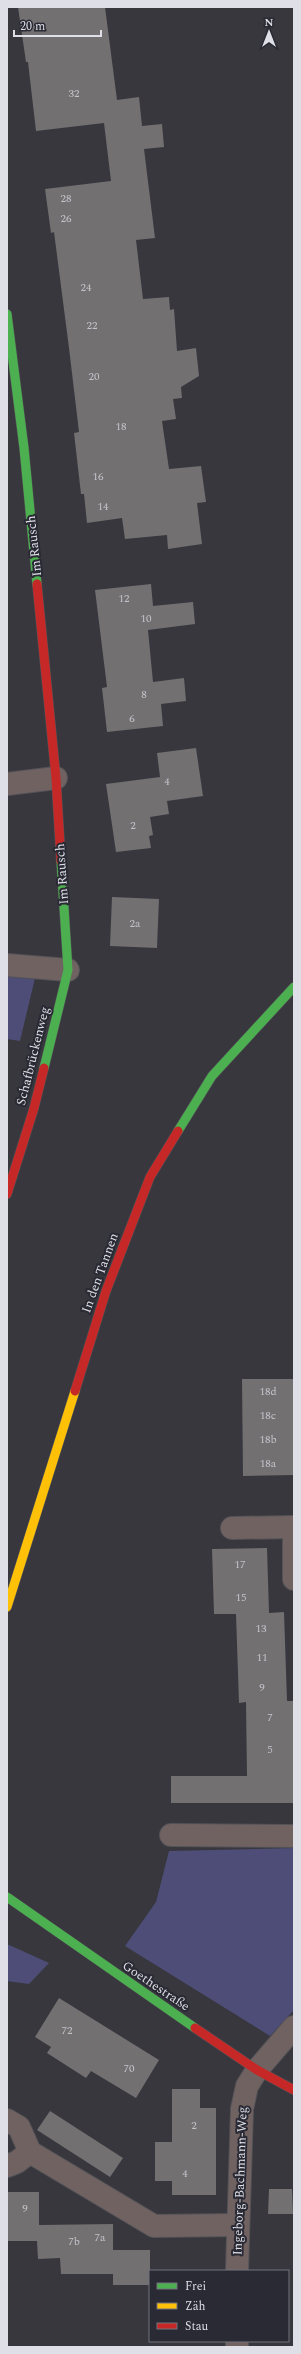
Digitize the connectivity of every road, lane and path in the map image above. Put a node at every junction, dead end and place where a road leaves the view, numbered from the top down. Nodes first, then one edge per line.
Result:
1 (7, 314) edge
2 (56, 778) junction
3 (7, 784) edge
4 (7, 965) edge
5 (68, 970) junction
6 (294, 987) edge
7 (7, 1194) edge
8 (293, 1527) edge
9 (232, 1528) dead end
10 (294, 1579) edge
11 (7, 1607) edge
12 (171, 1835) dead end
13 (294, 1836) edge
14 (7, 1897) edge
15 (294, 2027) edge
16 (257, 2070) junction
17 (294, 2090) edge
18 (7, 2120) edge
19 (30, 2152) junction
20 (7, 2166) edge
21 (237, 2226) junction
22 (237, 2270) edge

1 - 2 street, Im Rausch
2 - 3 street
2 - 5 street, Im Rausch
4 - 5 street
5 - 7 street, Schafbrückenweg
6 - 11 street, In den Tannen
8 - 9 street
8 - 10 street
12 - 13 street
14 - 16 street, Goethestraße
15 - 16 street, Ingeborg-Bachmann-Weg
16 - 17 street, Goethestraße
16 - 21 street, Ingeborg-Bachmann-Weg
18 - 19 street
19 - 20 street
19 - 21 street
21 - 22 street, Ingeborg-Bachmann-Weg

